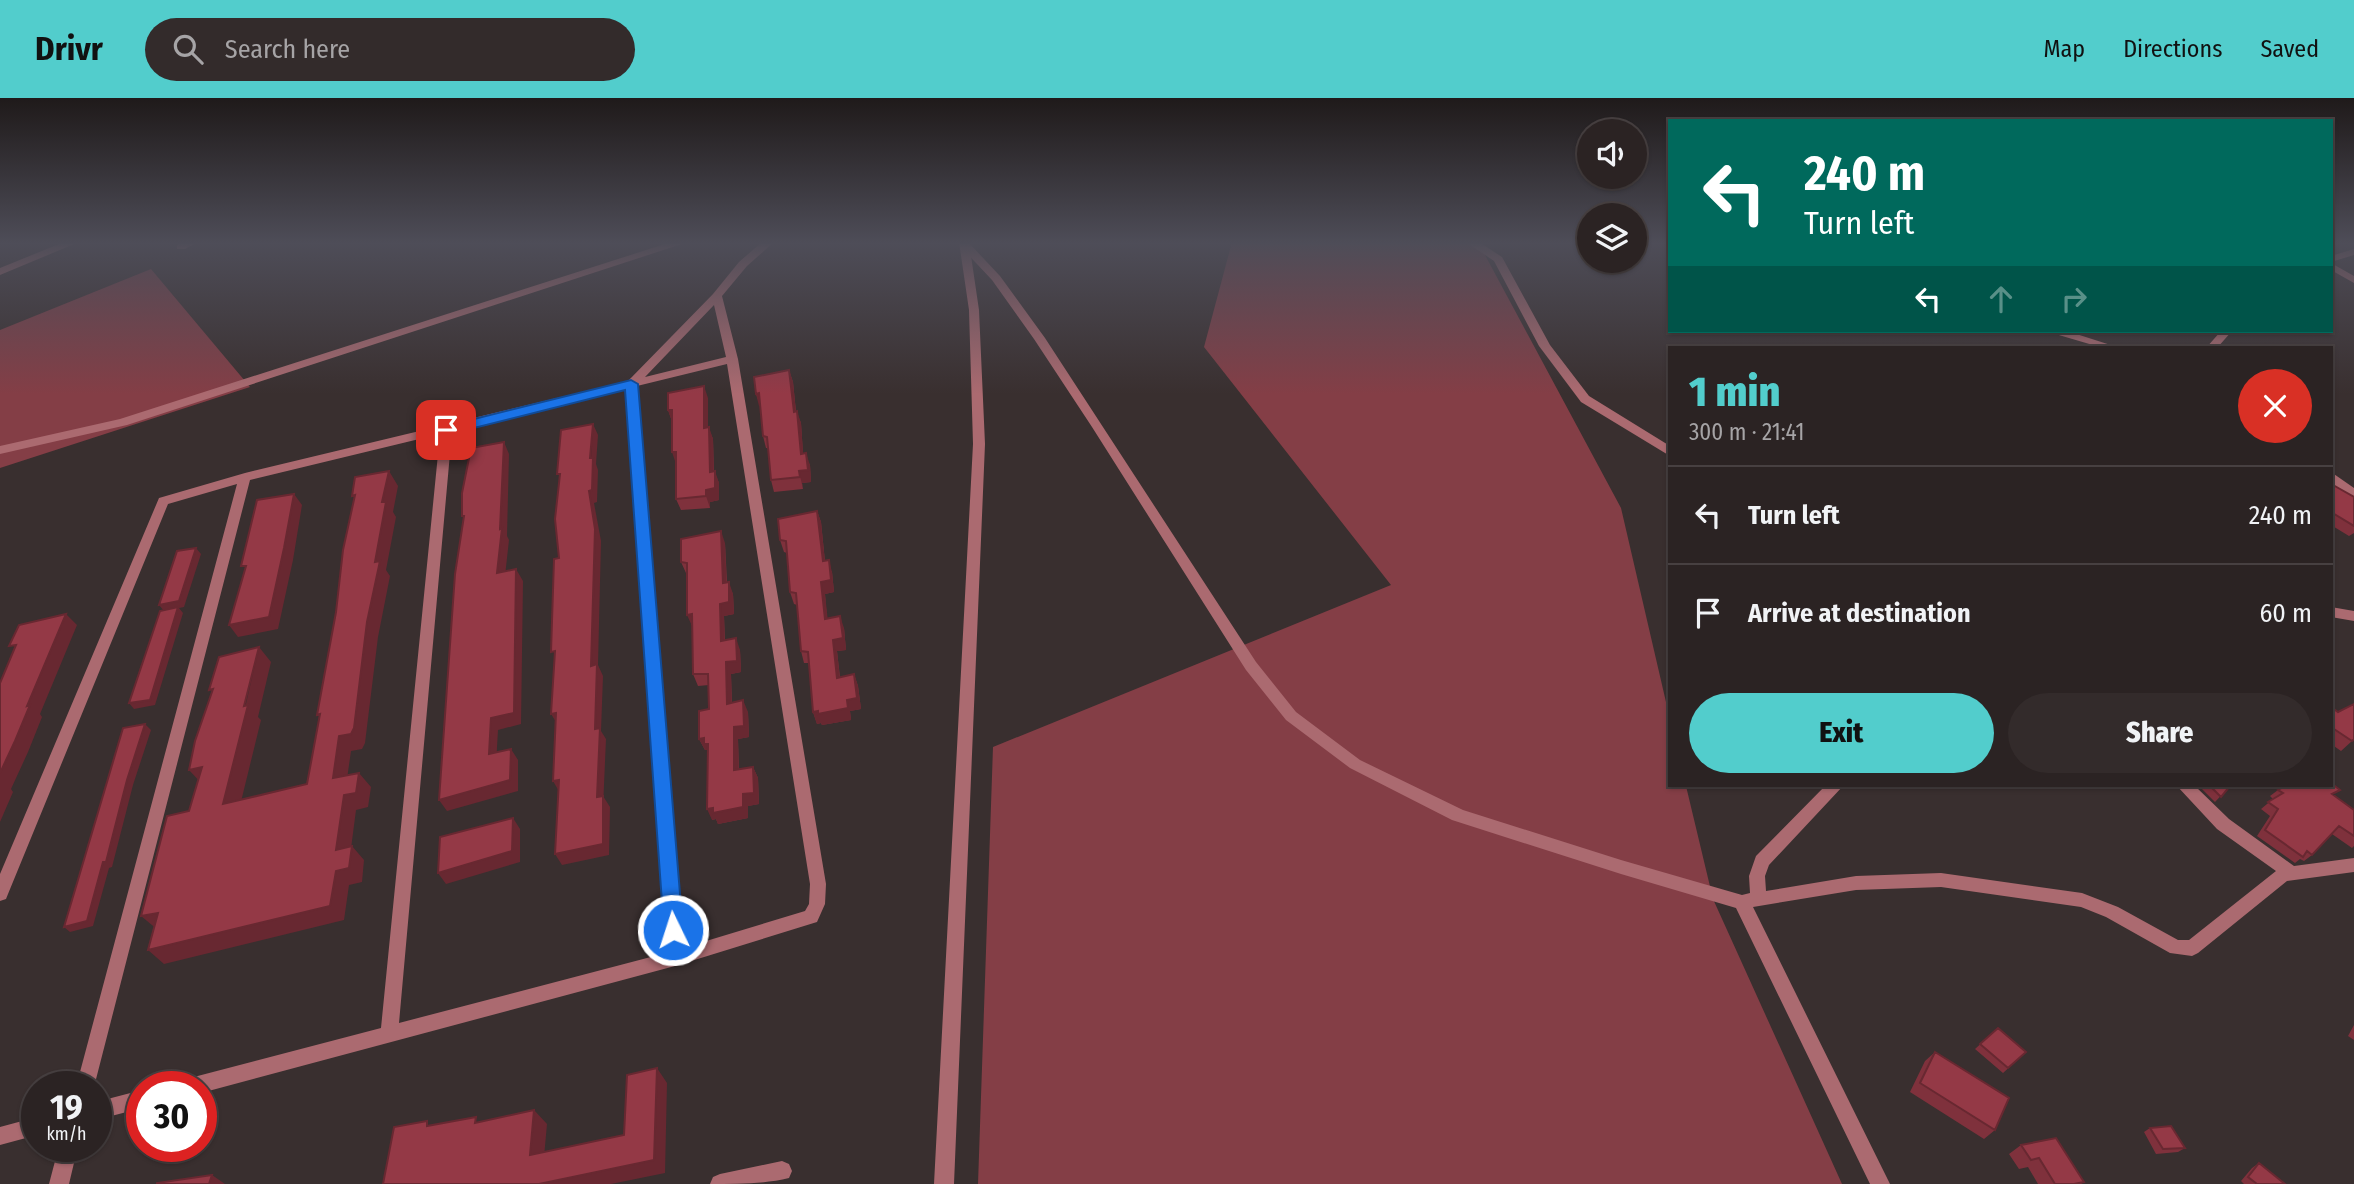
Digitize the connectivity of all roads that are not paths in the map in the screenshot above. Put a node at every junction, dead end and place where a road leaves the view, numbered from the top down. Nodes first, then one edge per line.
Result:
1 (525, 293) edge
2 (720, 293) edge
3 (972, 293) edge
4 (1007, 293) edge
5 (1516, 293) edge
6 (717, 296) junction
7 (2063, 333) edge
8 (2225, 333) edge
9 (2107, 346) edge
10 (2212, 346) edge
11 (732, 359) junction
12 (631, 384) junction
13 (446, 430) junction
14 (0, 450) edge
15 (1668, 451) edge
16 (245, 477) junction
17 (2333, 478) edge
18 (2354, 495) edge
19 (2333, 612) edge
20 (2354, 616) edge
21 (1834, 787) edge
22 (2186, 787) edge
23 (2354, 865) edge
24 (2289, 872) junction
25 (0, 894) edge
26 (1750, 900) junction
27 (675, 958) junction
28 (389, 1035) junction
29 (89, 1071) edge
30 (217, 1080) edge
31 (21, 1130) edge
32 (0, 1136) edge
33 (65, 1162) edge
34 (782, 1171) dead end
35 (59, 1184) edge
36 (720, 1184) edge
37 (944, 1184) edge
38 (1881, 1184) edge

1 - 14 street
2 - 6 street
3 - 37 street
4 - 26 street
5 - 15 street
6 - 11 street
6 - 12 street
7 - 9 street
8 - 10 street
11 - 12 street
11 - 27 street
12 - 13 street
12 - 27 street
13 - 16 street
13 - 28 street
16 - 25 street
16 - 29 street
17 - 18 street
19 - 20 street
21 - 26 street
22 - 24 street
23 - 24 street
24 - 26 street
26 - 38 street
27 - 28 street
28 - 30 street
31 - 32 street
33 - 35 street
34 - 36 street

